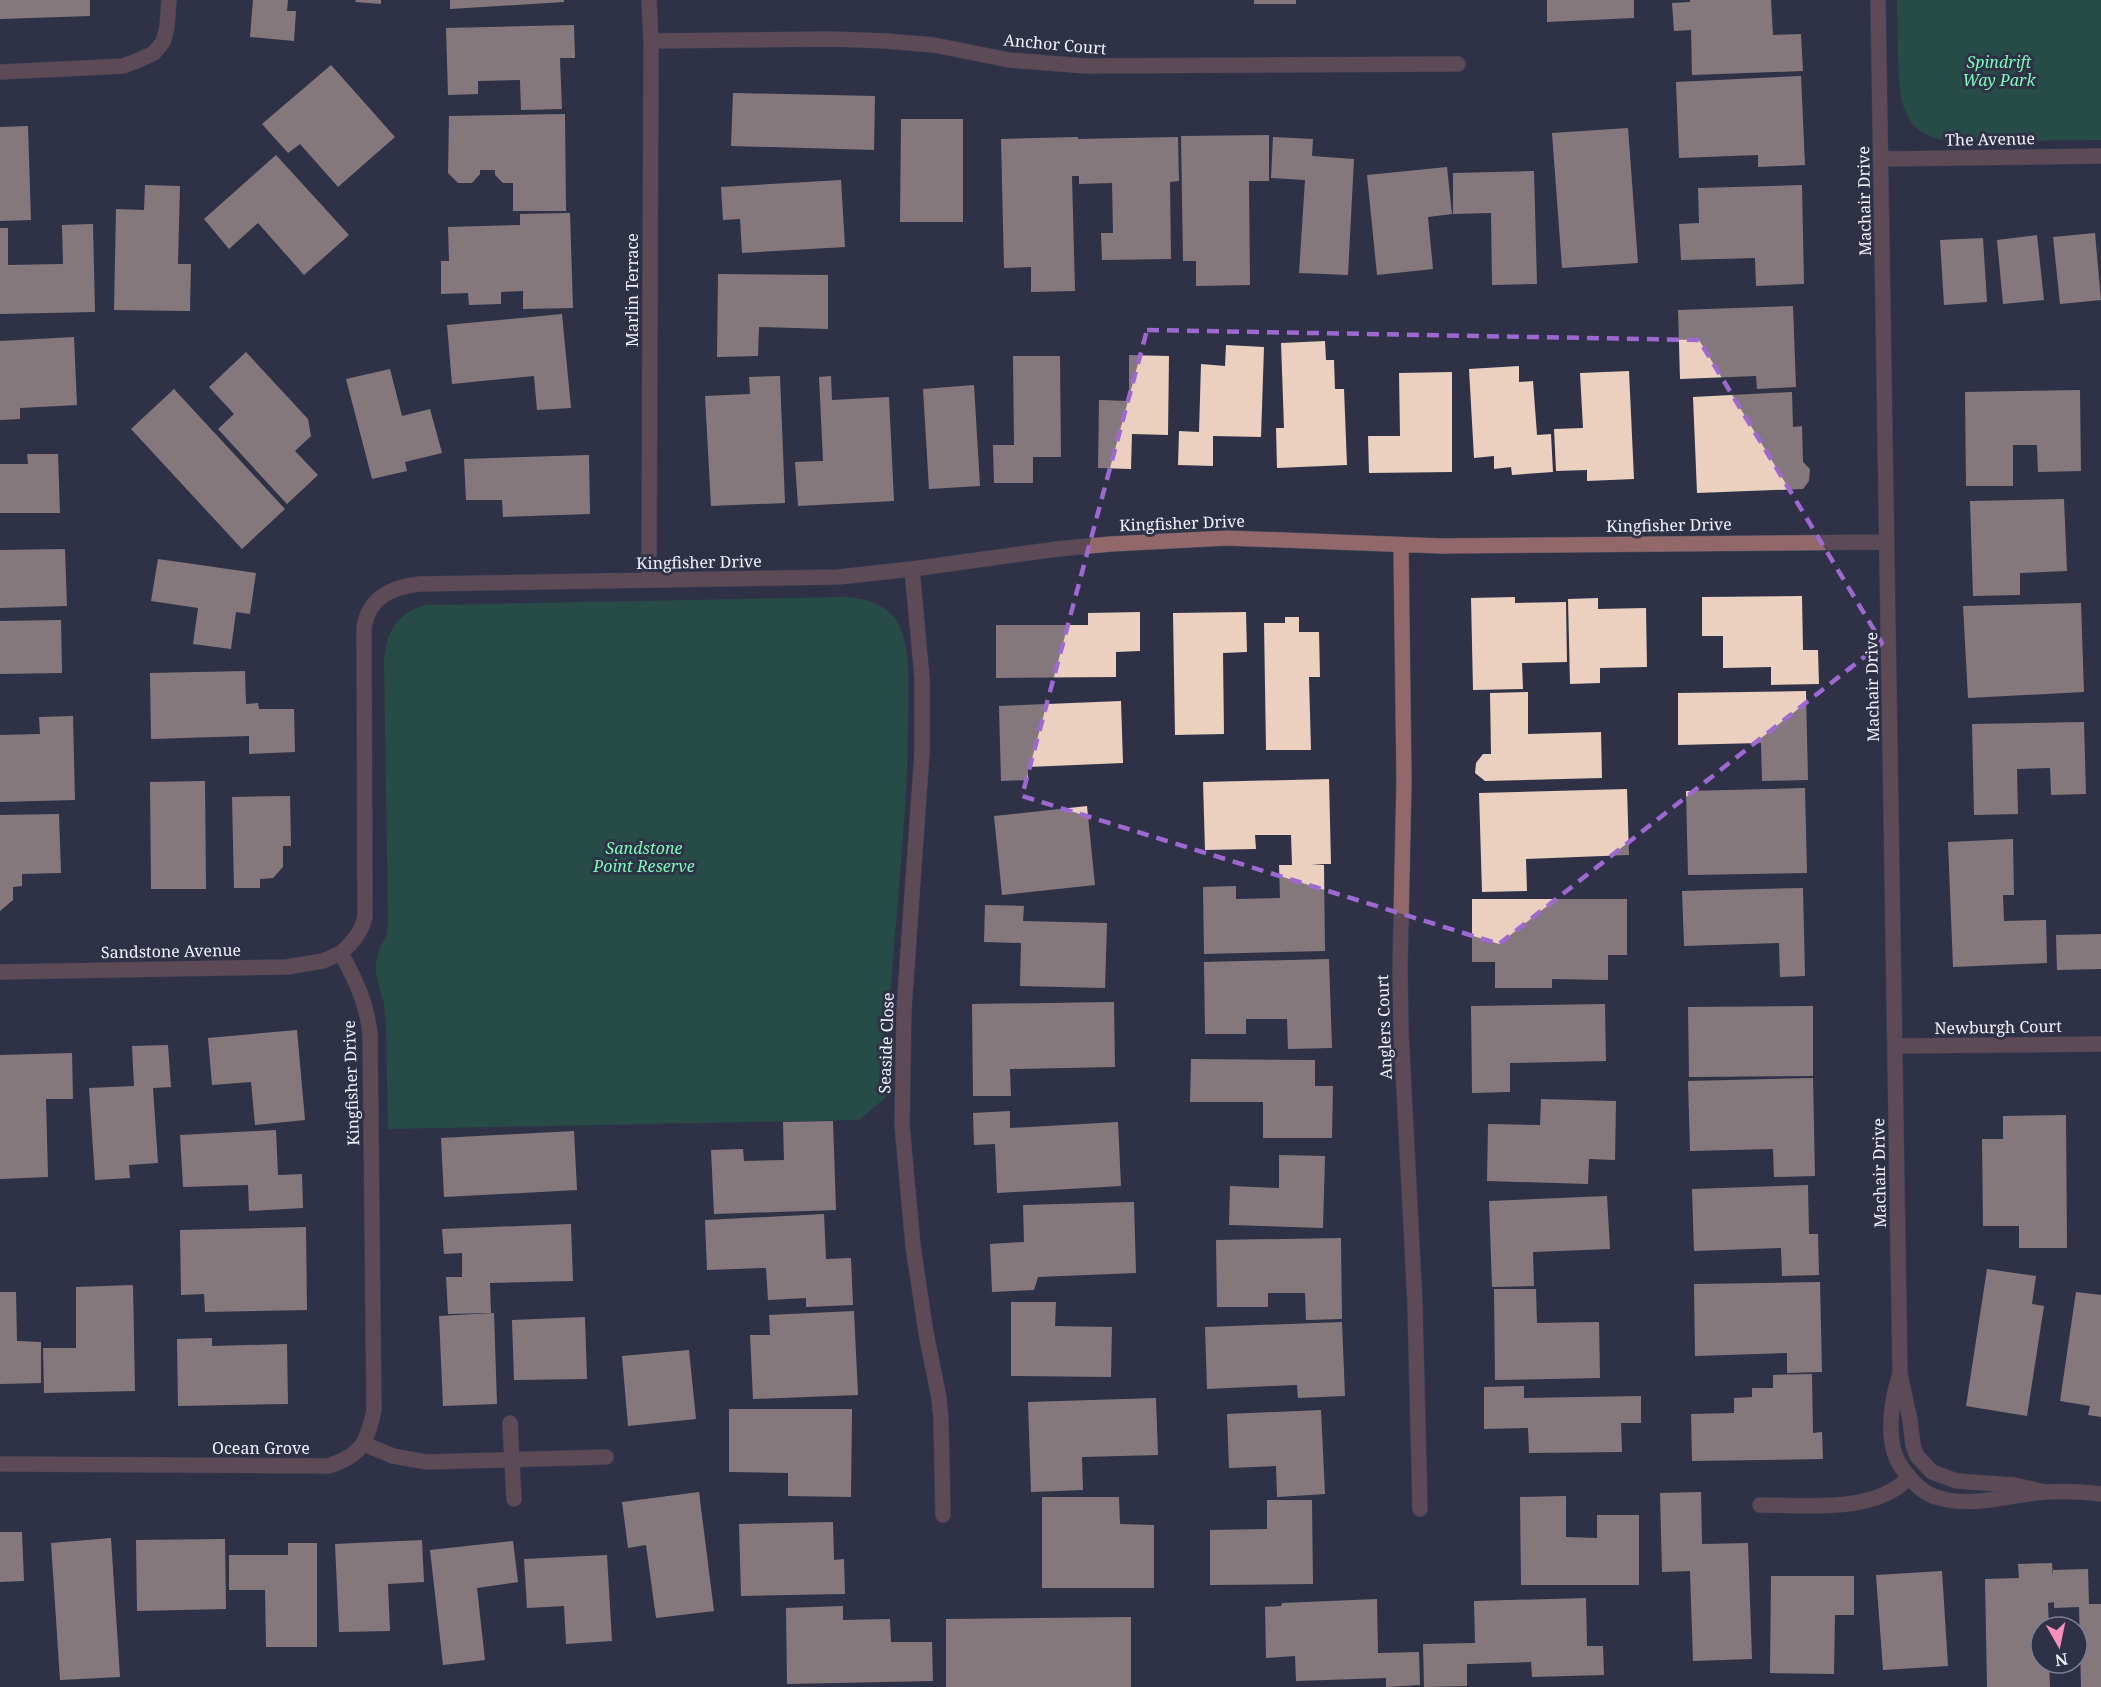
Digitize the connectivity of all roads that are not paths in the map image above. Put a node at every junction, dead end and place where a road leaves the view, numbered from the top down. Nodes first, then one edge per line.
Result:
1 (169, 0) edge
2 (649, 0) edge
3 (1878, 0) edge
4 (651, 41) junction
5 (1458, 64) dead end
6 (0, 72) edge
7 (2101, 156) edge
8 (1880, 159) junction
9 (1887, 542) junction
10 (1401, 544) junction
11 (912, 569) junction
12 (649, 580) junction
13 (341, 953) junction
14 (0, 972) edge
15 (2101, 1044) edge
16 (1895, 1046) junction
17 (1900, 1374) junction
18 (510, 1423) dead end
19 (364, 1444) junction
20 (606, 1457) dead end
21 (511, 1460) junction
22 (1923, 1463) junction
23 (0, 1464) edge
24 (1910, 1478) junction
25 (2045, 1492) junction
26 (2101, 1494) edge
27 (514, 1499) dead end
28 (1760, 1505) dead end
29 (1420, 1509) dead end
30 (943, 1515) dead end

1 - 6 street
2 - 4 street, Marlin Terrace
3 - 8 street, Machair Drive
4 - 5 street, Anchor Court
4 - 12 street, Marlin Terrace
7 - 8 street, The Avenue
8 - 9 street, Machair Drive
9 - 10 street, Kingfisher Drive
9 - 16 street, Machair Drive
10 - 11 street, Kingfisher Drive
10 - 29 street, Anglers Court
11 - 12 street, Kingfisher Drive
11 - 30 street, Seaside Close
12 - 13 street, Kingfisher Drive
13 - 14 street, Sandstone Avenue
13 - 19 street, Kingfisher Drive
15 - 16 street, Newburgh Court
16 - 17 street, Machair Drive
17 - 22 street, Machair Drive
17 - 24 street, Machair Drive
18 - 21 street
19 - 21 street
19 - 23 street, Ocean Grove
20 - 21 street
21 - 27 street
22 - 24 street
22 - 25 street, Machair Drive
24 - 25 street, Machair Drive
24 - 28 street
25 - 26 street, Machair Drive

